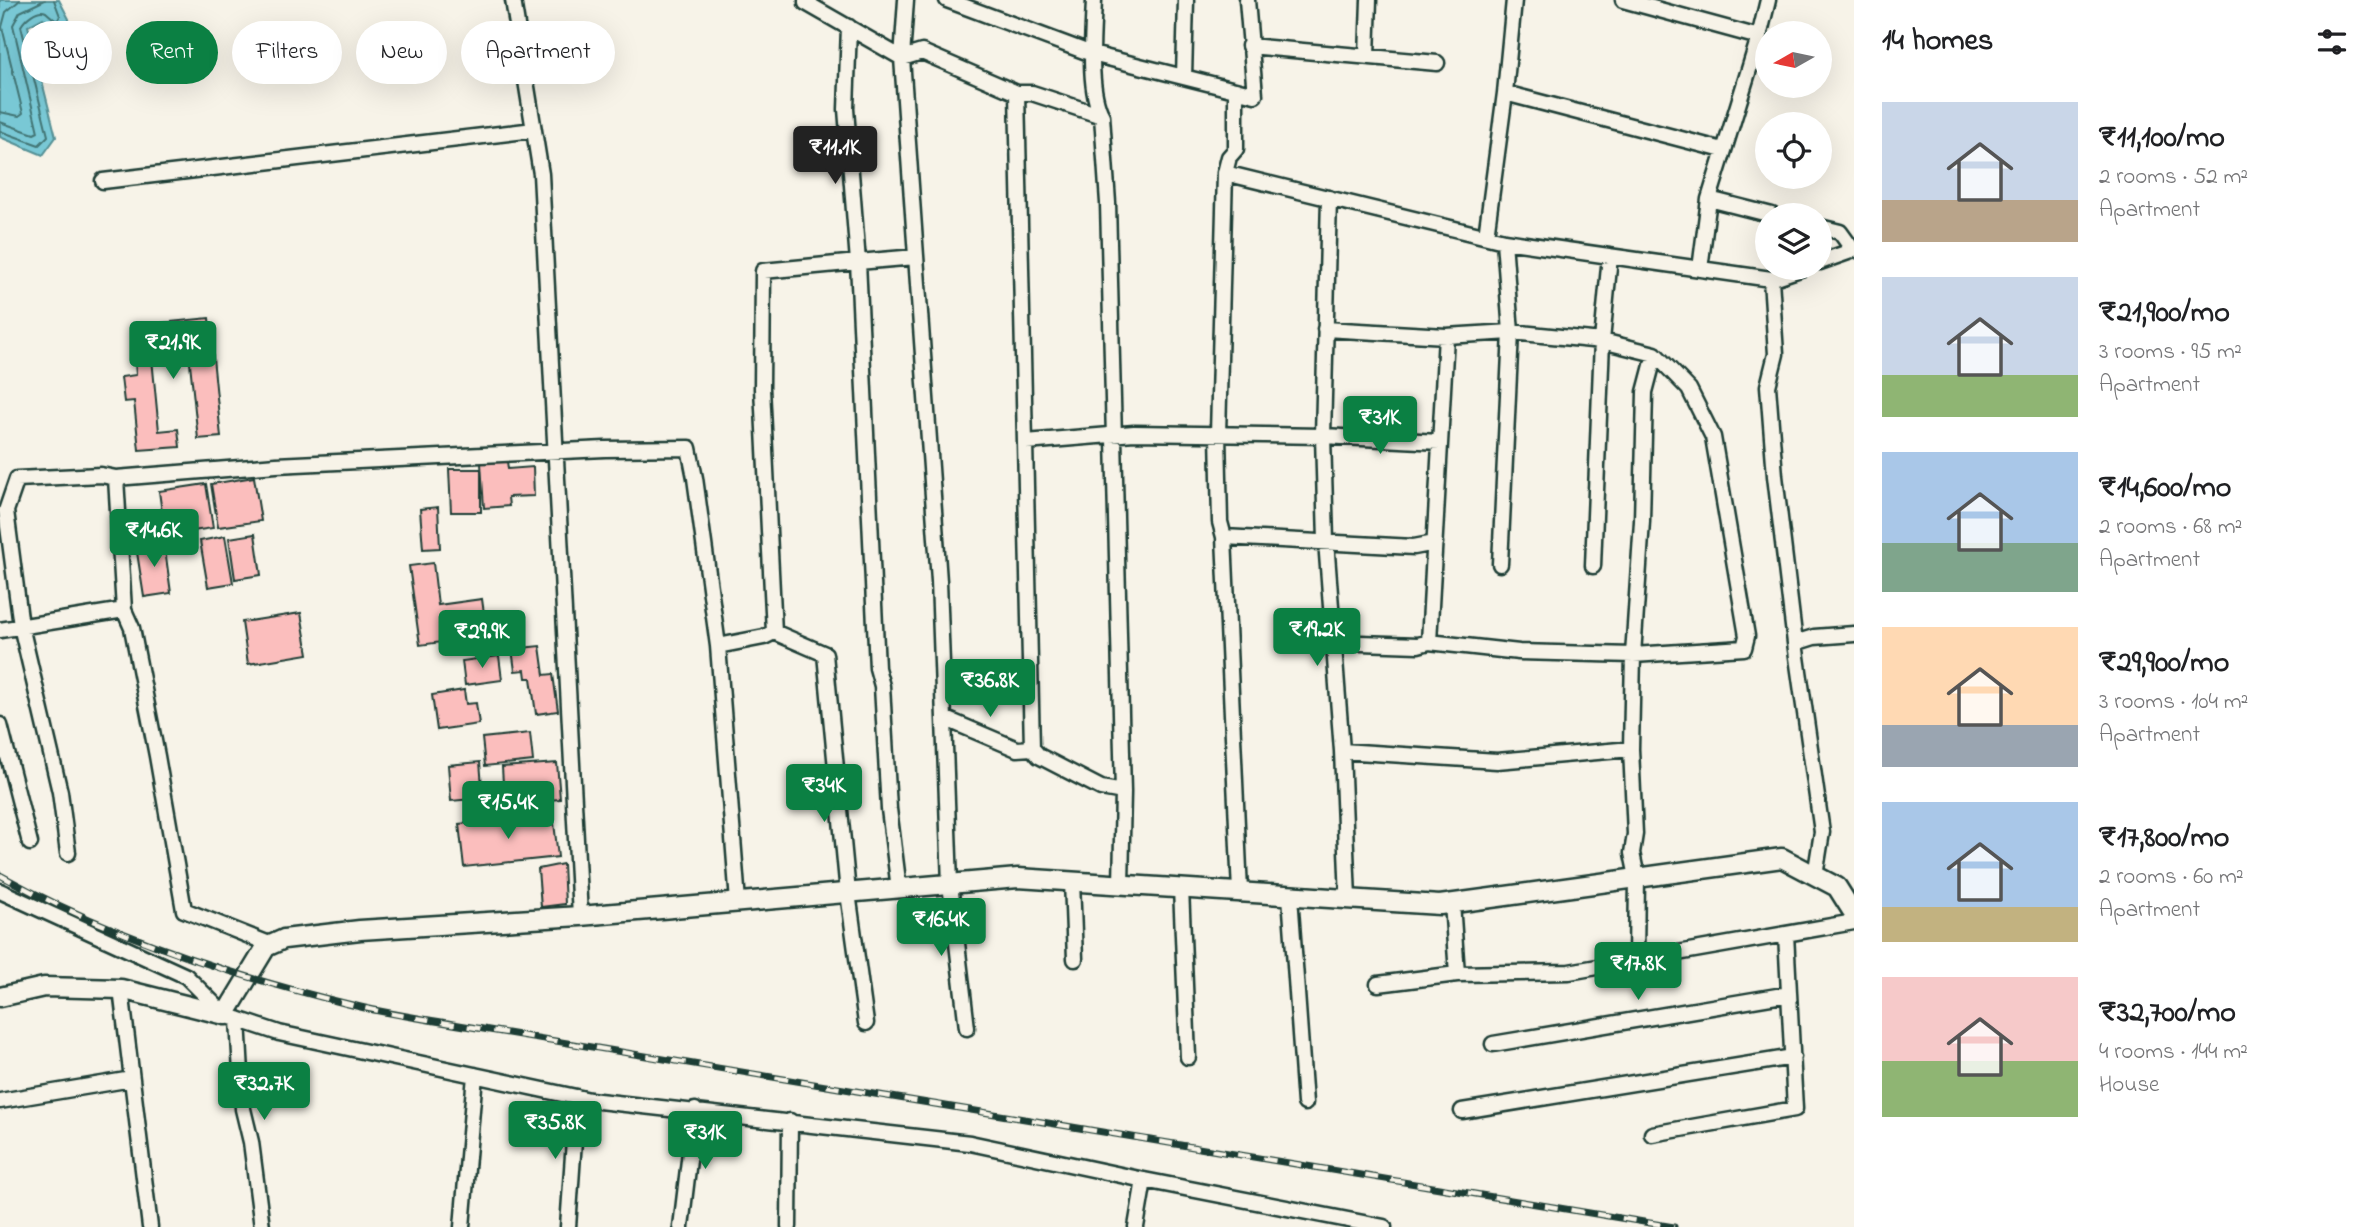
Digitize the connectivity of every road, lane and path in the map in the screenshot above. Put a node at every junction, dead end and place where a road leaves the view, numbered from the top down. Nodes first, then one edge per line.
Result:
1 (513, 0) edge
2 (806, 0) edge
3 (906, 0) edge
4 (947, 0) edge
5 (1094, 0) edge
6 (1186, 0) edge
7 (1247, 0) edge
8 (1369, 0) edge
9 (1514, 0) edge
10 (1623, 0) edge
11 (1768, 0) edge
12 (1763, 21) edge
13 (849, 27) junction
14 (1755, 36) edge
15 (1249, 46) junction
16 (1755, 49) edge
17 (1092, 54) junction
18 (1367, 56) junction
19 (902, 58) junction
20 (1437, 63) dead end
21 (1184, 77) junction
22 (1236, 90) junction
23 (1017, 93) junction
24 (1505, 93) junction
25 (1102, 116) junction
26 (534, 130) junction
27 (1723, 149) junction
28 (1224, 173) junction
29 (103, 181) dead end
30 (1329, 198) junction
31 (1709, 199) junction
32 (1755, 211) edge
33 (1832, 230) edge
34 (1486, 236) junction
35 (1504, 241) junction
36 (1854, 250) edge
37 (1610, 256) junction
38 (916, 257) junction
39 (1832, 258) edge
40 (858, 262) junction
41 (1700, 269) junction
42 (1755, 277) edge
43 (1770, 280) edge
44 (1325, 329) junction
45 (1511, 332) junction
46 (1446, 336) junction
47 (1602, 341) junction
48 (1655, 354) junction
49 (1218, 434) junction
50 (1114, 436) junction
51 (1323, 436) junction
52 (1026, 442) junction
53 (1440, 442) junction
54 (556, 452) junction
55 (116, 478) junction
56 (3, 511) edge
57 (1224, 537) junction
58 (1326, 541) junction
59 (1435, 543) junction
60 (1500, 564) dead end
61 (1593, 566) dead end
62 (7, 567) edge
63 (124, 610) junction
64 (22, 626) junction
65 (0, 629) edge
66 (774, 632) junction
67 (1854, 634) edge
68 (1332, 642) junction
69 (1429, 642) junction
70 (1795, 643) junction
71 (718, 646) junction
72 (1633, 655) junction
73 (944, 719) junction
74 (0, 725) edge
75 (1032, 748) junction
76 (1631, 749) junction
77 (1342, 751) junction
78 (5, 754) edge
79 (1123, 792) junction
80 (30, 843) dead end
81 (68, 853) dead end
82 (1815, 876) junction
83 (1637, 877) junction
84 (1072, 881) junction
85 (950, 884) junction
86 (1121, 884) junction
87 (899, 888) junction
88 (1181, 888) junction
89 (0, 891) edge
90 (1240, 892) junction
91 (848, 893) junction
92 (1290, 895) junction
93 (1348, 899) junction
94 (738, 902) junction
95 (1452, 903) junction
96 (1854, 914) edge
97 (580, 916) junction
98 (1854, 922) edge
99 (1786, 934) junction
100 (272, 944) junction
101 (1075, 959) dead end
102 (1636, 960) junction
103 (1457, 974) junction
104 (1378, 984) dead end
105 (121, 989) junction
106 (1789, 994) junction
107 (0, 997) edge
108 (232, 1017) junction
109 (866, 1023) dead end
110 (967, 1028) dead end
111 (1493, 1044) dead end
112 (1188, 1056) dead end
113 (1793, 1057) junction
114 (475, 1075) junction
115 (132, 1079) junction
116 (577, 1097) junction
117 (0, 1101) edge
118 (1305, 1103) dead end
119 (695, 1110) junction
120 (1462, 1111) dead end
121 (790, 1121) junction
122 (1652, 1134) dead end
123 (1144, 1180) junction
124 (150, 1227) edge
125 (262, 1227) edge
126 (462, 1227) edge
127 (568, 1227) edge
128 (681, 1227) edge
129 (789, 1227) edge
130 (1136, 1227) edge
131 (1384, 1227) edge

1 - 26 street
2 - 13 street
3 - 19 street
4 - 17 street
5 - 17 street
6 - 21 street
7 - 15 street
8 - 18 street
9 - 24 street
10 - 14 street
11 - 12 street
13 - 19 street
13 - 40 street
15 - 18 street
15 - 22 street
16 - 27 street
17 - 21 street
17 - 25 street
18 - 20 street
19 - 23 street
19 - 38 street
21 - 22 street
22 - 28 street
23 - 25 street
23 - 52 street
24 - 27 street
24 - 34 street
25 - 50 street
26 - 29 street
26 - 54 street
27 - 31 street
28 - 30 street
28 - 49 street
30 - 34 street
30 - 44 street
31 - 32 street
31 - 41 street
33 - 36 street
34 - 35 street
35 - 37 street
35 - 45 street
36 - 39 street
37 - 41 street
37 - 47 street
38 - 40 street
38 - 73 street
40 - 66 street
40 - 87 street
41 - 42 street
43 - 70 street
44 - 46 street
44 - 51 street
45 - 46 street
45 - 47 street
45 - 60 street
46 - 53 street
47 - 48 street
47 - 61 street
48 - 72 street
48 - 72 street
49 - 50 street
49 - 51 street
49 - 57 street
50 - 52 street
50 - 79 street
51 - 53 street
51 - 58 street
52 - 75 street
53 - 59 street
54 - 55 street
54 - 71 street
54 - 97 street
55 - 56 street
55 - 63 street
56 - 62 street
57 - 58 street
57 - 90 street
58 - 59 street
58 - 68 street
59 - 69 street
62 - 64 street
63 - 64 street
63 - 100 street
64 - 65 street
64 - 81 street
66 - 71 street
66 - 91 street
67 - 70 street
68 - 69 street
68 - 77 street
69 - 72 street
70 - 82 street
71 - 94 street
72 - 76 street
73 - 75 street
73 - 85 street
74 - 78 street
75 - 79 street
76 - 77 street
76 - 83 street
77 - 93 street
78 - 80 street
79 - 86 street
82 - 83 street
82 - 96 street
83 - 95 street
83 - 102 street
84 - 85 street
84 - 86 street
84 - 101 street
85 - 87 street
85 - 110 street
86 - 88 street
87 - 91 street
88 - 90 street
88 - 112 street
89 - 108 street
90 - 92 street
91 - 94 street
91 - 109 street
92 - 93 street
92 - 118 street
93 - 95 street
94 - 97 street
95 - 103 street
97 - 100 street
98 - 99 street
99 - 102 street
99 - 106 street
100 - 108 street
102 - 103 street
103 - 104 street
105 - 107 street
105 - 108 street
105 - 115 street
106 - 111 street
106 - 113 street
108 - 114 street
108 - 125 street
113 - 120 street
113 - 122 street
114 - 116 street
114 - 126 street
115 - 117 street
115 - 124 street
116 - 119 street
116 - 127 street
119 - 121 street
119 - 128 street
121 - 123 street
121 - 129 street
123 - 130 street
123 - 131 street

